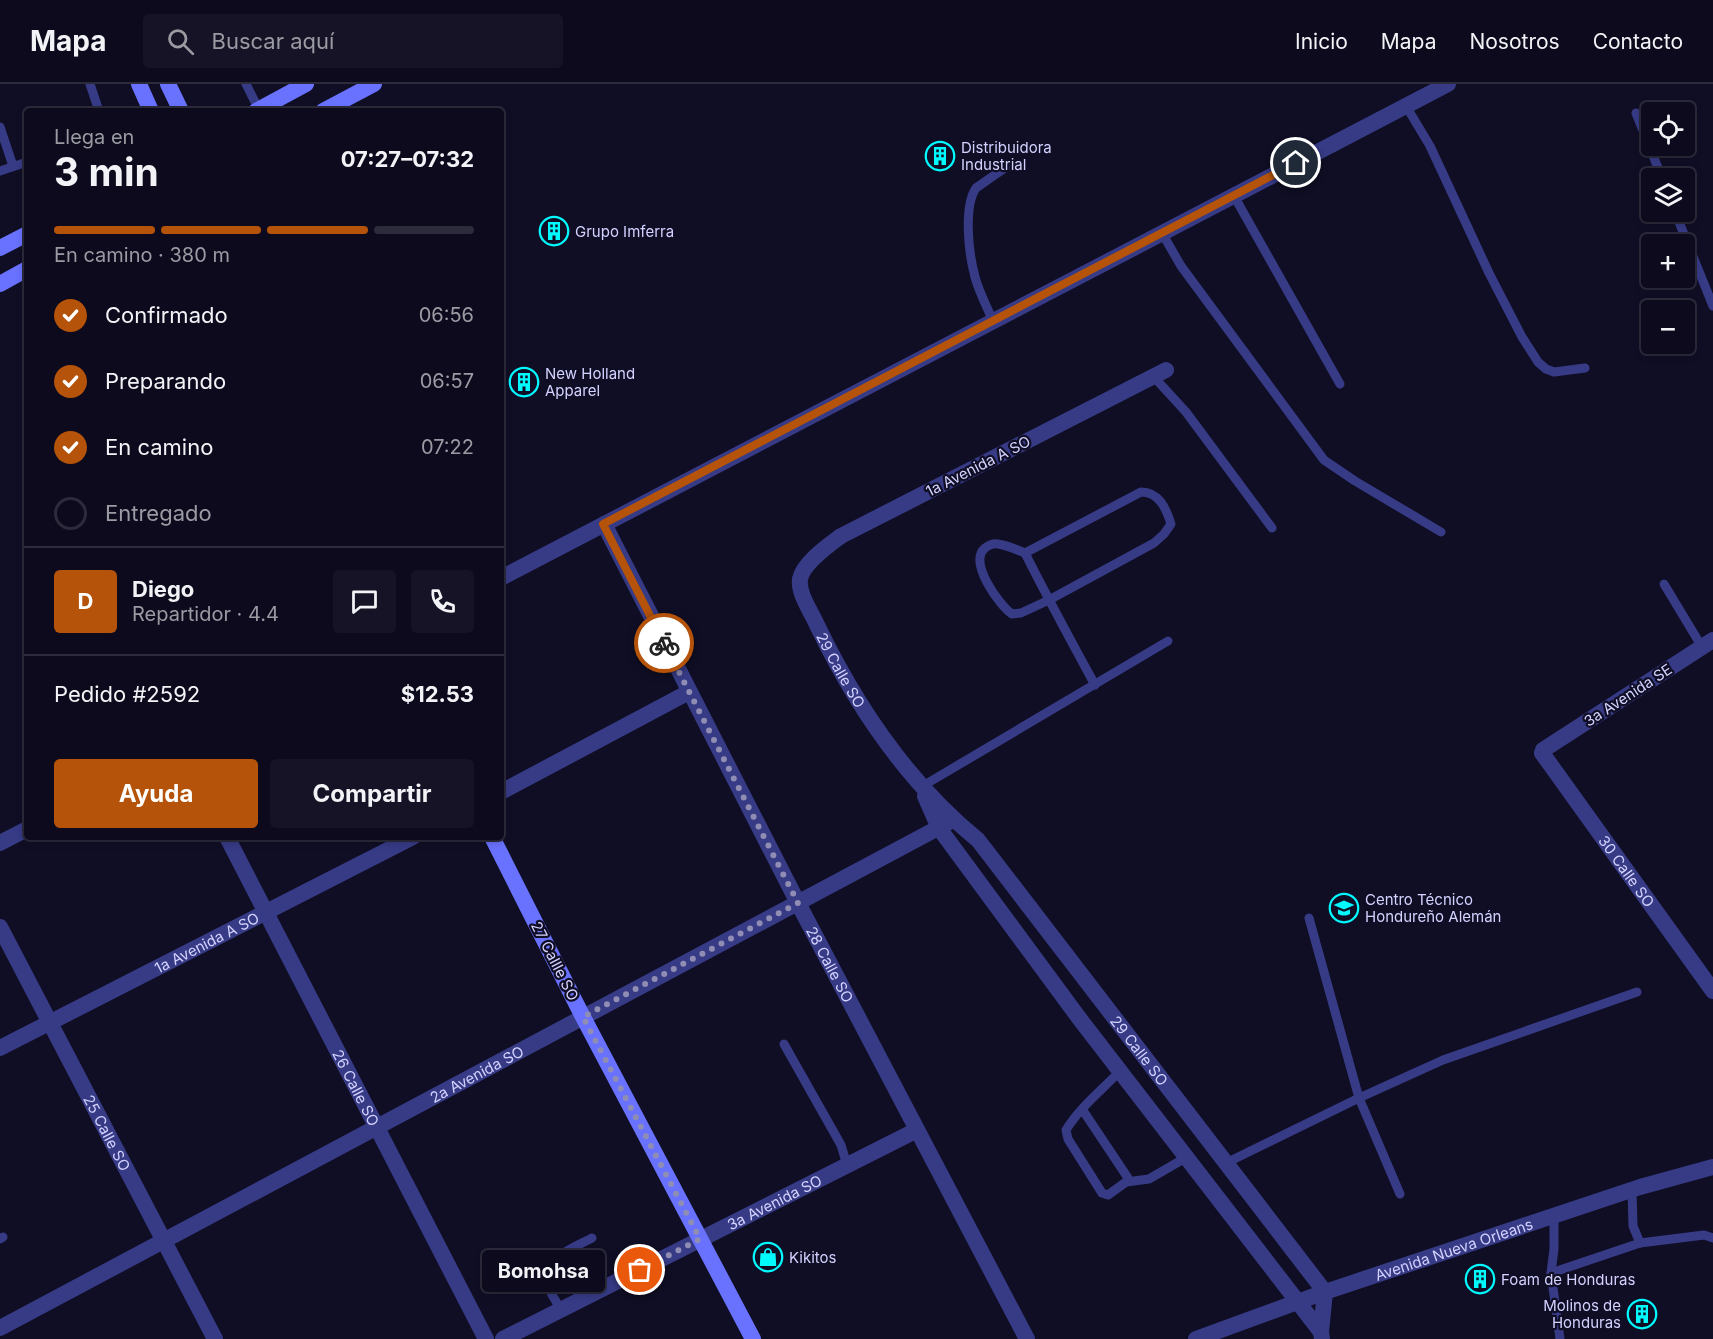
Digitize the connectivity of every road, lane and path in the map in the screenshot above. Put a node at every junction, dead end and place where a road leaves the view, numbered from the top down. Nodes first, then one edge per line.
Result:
1 (90, 84) edge
2 (139, 84) edge
3 (168, 84) edge
4 (246, 84) edge
5 (306, 84) edge
6 (374, 84) edge
7 (1448, 84) edge
8 (1428, 88) edge
9 (1406, 106) junction
10 (98, 108) edge
11 (151, 108) edge
12 (180, 108) edge
13 (256, 108) edge
14 (261, 108) edge
15 (329, 108) edge
16 (1636, 113) dead end
17 (0, 127) edge
18 (24, 163) edge
19 (1009, 165) dead end
20 (13, 166) junction
21 (1658, 168) edge
22 (0, 171) edge
23 (1234, 196) junction
24 (1679, 222) edge
25 (1162, 233) junction
26 (24, 236) edge
27 (0, 249) edge
28 (24, 272) edge
29 (0, 284) edge
30 (1713, 306) edge
31 (993, 321) junction
32 (1585, 368) dead end
33 (1159, 373) joint
34 (1340, 384) dead end
35 (603, 524) junction
36 (1272, 528) dead end
37 (1440, 532) dead end
38 (1025, 553) junction
39 (801, 575) joint
40 (504, 576) edge
41 (1664, 584) dead end
42 (1049, 600) junction
43 (1168, 641) dead end
44 (1708, 643) edge
45 (1095, 685) junction
46 (689, 692) junction
47 (1543, 750) joint
48 (921, 787) junction
49 (504, 790) edge
50 (946, 824) junction
51 (24, 831) edge
52 (229, 840) edge
53 (407, 840) edge
54 (494, 840) edge
55 (0, 843) edge
56 (798, 903) junction
57 (266, 911) junction
58 (1310, 918) dead end
59 (0, 927) edge
60 (1713, 991) edge
61 (1637, 992) dead end
62 (1101, 1001) junction
63 (583, 1017) junction
64 (1079, 1018) junction
65 (50, 1022) junction
66 (784, 1044) dead end
67 (0, 1048) edge
68 (1140, 1053) junction
69 (1120, 1071) junction
70 (1359, 1098) junction
71 (1082, 1109) junction
72 (377, 1127) junction
73 (917, 1130) junction
74 (1187, 1157) junction
75 (1226, 1163) junction
76 (847, 1165) junction
77 (1713, 1167) edge
78 (1126, 1182) junction
79 (1632, 1190) junction
80 (1400, 1194) dead end
81 (1554, 1215) junction
82 (592, 1238) dead end
83 (1713, 1238) edge
84 (700, 1239) junction
85 (164, 1241) junction
86 (1640, 1244) junction
87 (1551, 1273) junction
88 (1325, 1292) junction
89 (1299, 1302) junction
90 (561, 1310) junction
91 (0, 1328) edge
92 (1322, 1335) edge
93 (215, 1339) edge
94 (486, 1339) edge
95 (503, 1339) edge
96 (753, 1339) edge
97 (1027, 1339) edge
98 (1196, 1339) edge
99 (1560, 1339) edge

1 - 10 lane
2 - 11 main road
3 - 12 main road
4 - 13 lane
5 - 14 main road
6 - 15 main road
7 - 8 street
8 - 9 street
9 - 23 street
9 - 32 lane
16 - 21 lane
17 - 20 lane
18 - 20 lane
19 - 31 lane
20 - 22 lane
23 - 25 street
23 - 34 lane
24 - 30 lane
25 - 31 street
25 - 37 lane
26 - 27 main road
28 - 29 main road
31 - 35 street
33 - 36 lane
33 - 39 street, 1a Avenida A SO
35 - 40 street
35 - 46 street, 28 Calle SO
38 - 42 lane
38 - 42 lane
38 - 42 lane
39 - 48 street, 29 Calle SO
41 - 44 lane
42 - 45 lane
43 - 45 lane
44 - 47 street, 3a Avenida SE
45 - 48 lane
46 - 49 street
46 - 56 street, 28 Calle SO
47 - 60 street, 30 Calle SO
48 - 50 street, 29 Calle SO
50 - 56 street, 2a Avenida SO
50 - 62 street, 29 Calle SO
50 - 64 street, 29 Calle SO
51 - 55 street
52 - 57 street, 26 Calle SO
53 - 57 street, 1a Avenida A SO
54 - 63 main road, 27 Callle SO
56 - 63 street, 2a Avenida SO
56 - 73 street, 28 Calle SO
57 - 65 street, 1a Avenida A SO
57 - 72 street, 26 Calle SO
58 - 70 lane
59 - 65 street, 25 Calle SO
61 - 70 lane
62 - 64 street
62 - 68 street, 29 Calle SO
63 - 72 street, 2a Avenida SO
63 - 84 main road, 27 Callle SO
64 - 69 street, 29 Calle SO
65 - 67 street, 1a Avenida A SO
65 - 85 street, 25 Calle SO
66 - 76 lane
68 - 69 street
68 - 75 street, 29 Calle SO
69 - 71 lane
69 - 74 street, 29 Calle SO
70 - 75 lane
70 - 80 lane
71 - 78 lane
71 - 78 lane
72 - 85 street, 2a Avenida SO
72 - 94 street, 26 Calle SO
73 - 76 street, 3a Avenida SO
73 - 97 street, 28 Calle SO
74 - 78 lane
74 - 89 street, 29 Calle SO
75 - 88 street, 29 Calle SO
76 - 84 street, 3a Avenida SO
77 - 79 street, Avenida Nueva Orleans
79 - 81 street, Avenida Nueva Orleans
79 - 86 lane
81 - 87 lane
81 - 88 street, Avenida Nueva Orleans
82 - 90 lane
83 - 86 lane
84 - 90 street, 3a Avenida SO
84 - 96 main road, 27 Callle SO
85 - 91 street, 2a Avenida SO
85 - 93 street, 25 Calle SO
86 - 87 lane
87 - 99 lane
88 - 89 street, Avenida Nueva Orleans
88 - 92 street, 29 Calle SO
89 - 92 street, 29 Calle SO
89 - 98 street, Avenida Nueva Orleans
90 - 95 street, 3a Avenida SO

